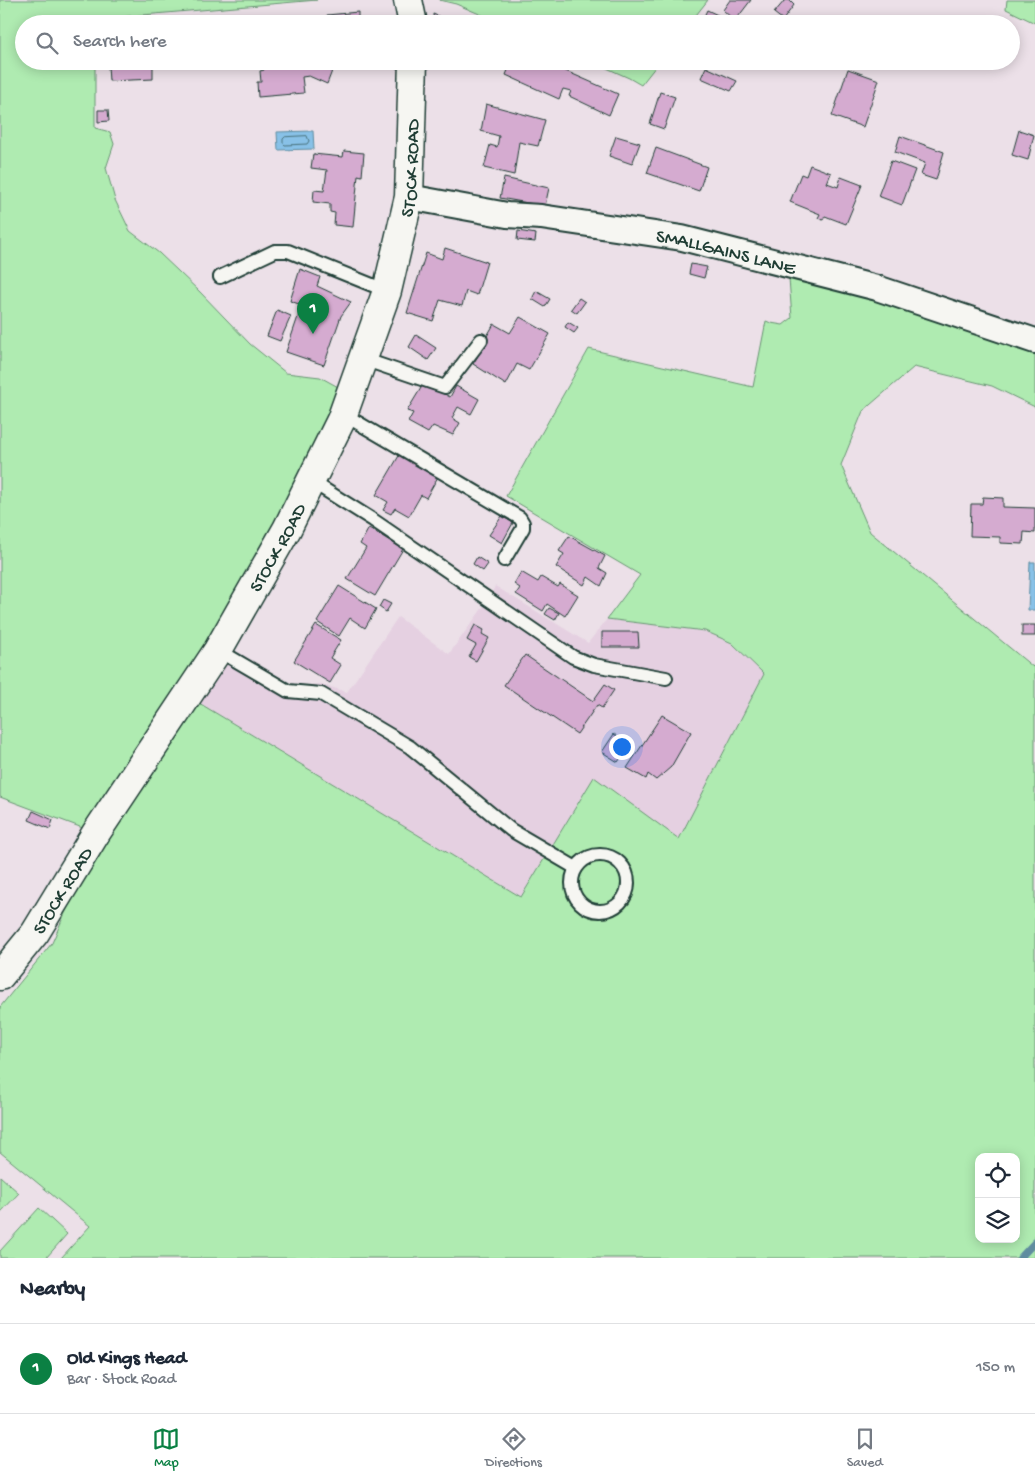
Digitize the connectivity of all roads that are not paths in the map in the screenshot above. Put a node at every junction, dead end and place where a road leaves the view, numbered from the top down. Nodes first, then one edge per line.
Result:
1 (408, 0) edge
2 (411, 15) edge
3 (413, 70) edge
4 (409, 197) junction
5 (220, 277) dead end
6 (387, 291) junction
7 (482, 340) dead end
8 (1035, 341) edge
9 (363, 359) junction
10 (343, 414) junction
11 (311, 482) junction
12 (504, 560) dead end
13 (218, 650) junction
14 (666, 678) dead end
15 (576, 868) junction
16 (0, 976) edge

1 - 2 main road
3 - 4 main road, STOCK ROAD
4 - 6 main road, STOCK ROAD
4 - 8 street, SMALLGAINS LANE
5 - 6 lane
6 - 9 main road, STOCK ROAD
7 - 9 lane
9 - 10 main road, STOCK ROAD
10 - 11 main road, STOCK ROAD
10 - 12 lane
11 - 13 main road, STOCK ROAD
11 - 14 lane
13 - 15 lane
13 - 16 main road, STOCK ROAD
15 - 15 lane

